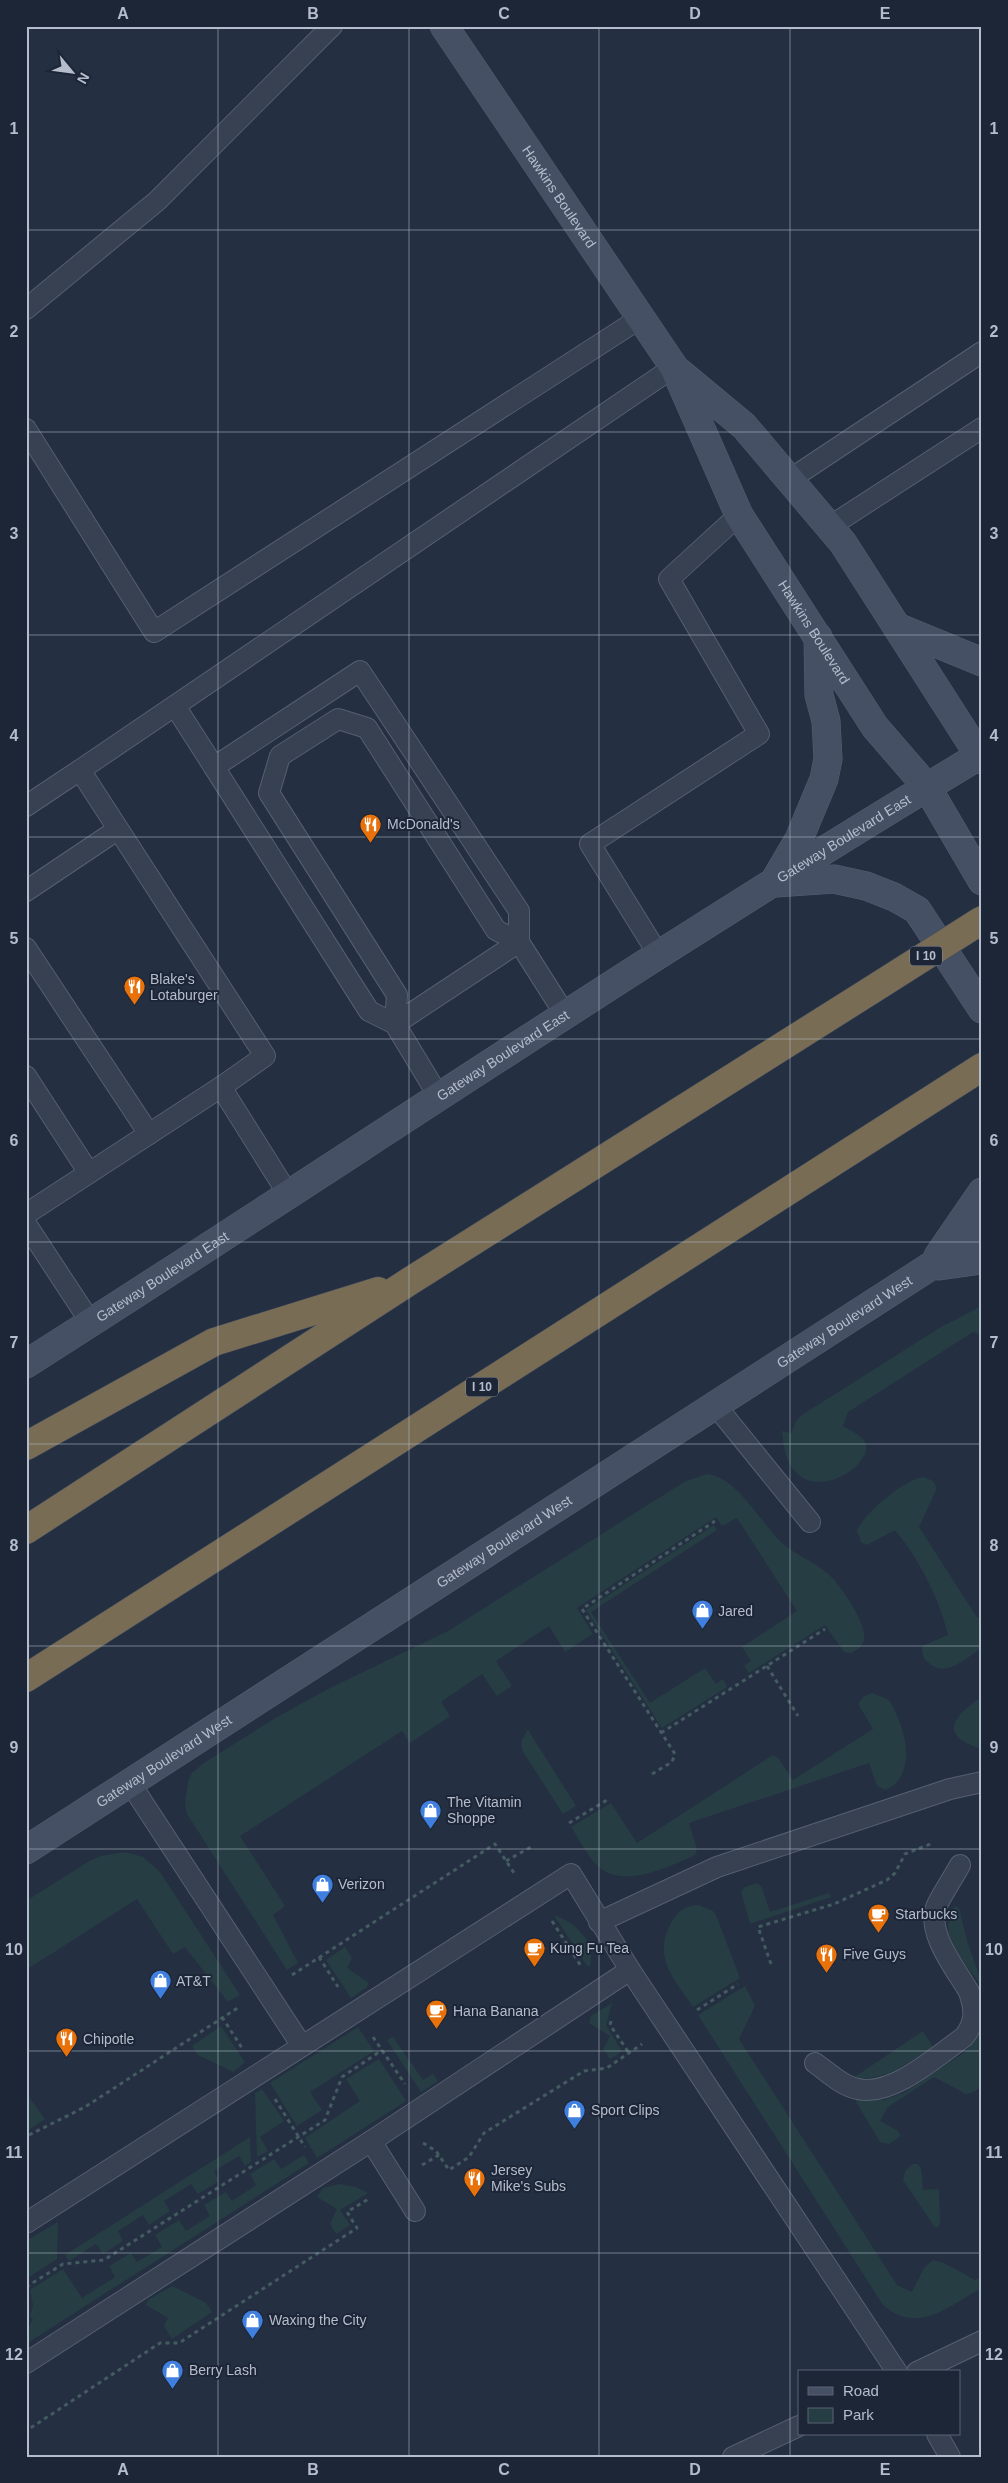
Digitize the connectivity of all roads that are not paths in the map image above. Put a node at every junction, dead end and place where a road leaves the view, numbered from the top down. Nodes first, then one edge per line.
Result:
1 (332, 26) edge
2 (444, 26) edge
3 (26, 309) edge
4 (642, 317) junction
5 (982, 352) edge
6 (674, 367) junction
7 (982, 428) edge
8 (26, 429) edge
9 (789, 480) junction
10 (740, 515) junction
11 (829, 527) junction
12 (897, 627) junction
13 (818, 637) junction
14 (982, 662) edge
15 (175, 706) junction
16 (981, 756) edge
17 (214, 767) junction
18 (80, 770) junction
19 (926, 786) junction
20 (27, 803) edge
21 (117, 830) junction
22 (982, 881) edge
23 (773, 883) junction
24 (26, 891) edge
25 (982, 920) edge
26 (519, 942) junction
27 (26, 948) edge
28 (658, 954) junction
29 (982, 1009) edge
30 (566, 1016) junction
31 (395, 1024) junction
32 (982, 1067) edge
33 (26, 1076) edge
34 (221, 1088) junction
35 (439, 1097) junction
36 (149, 1134) junction
37 (89, 1173) junction
38 (982, 1192) edge
39 (288, 1194) junction
40 (26, 1214) edge
41 (26, 1224) edge
42 (982, 1233) edge
43 (32, 1246) edge
44 (982, 1260) edge
45 (930, 1268) junction
46 (410, 1281) junction
47 (91, 1323) junction
48 (26, 1364) edge
49 (716, 1406) junction
50 (26, 1446) edge
51 (810, 1522) dead end
52 (26, 1530) edge
53 (26, 1678) edge
54 (982, 1782) edge
55 (130, 1783) junction
56 (26, 1850) edge
57 (960, 1865) dead end
58 (600, 1922) junction
59 (630, 1970) junction
60 (302, 2046) junction
61 (814, 2063) dead end
62 (371, 2141) junction
63 (415, 2212) dead end
64 (26, 2223) edge
65 (982, 2341) edge
66 (26, 2362) edge
67 (896, 2370) edge
68 (921, 2370) edge
69 (798, 2426) edge
70 (938, 2436) edge
71 (733, 2457) edge
72 (950, 2457) edge

1 - 3 lane
2 - 4 main road, Hawkins Boulevard
4 - 6 main road, Hawkins Boulevard
4 - 8 lane
5 - 9 lane
6 - 9 main road, Hawkins Boulevard
6 - 10 main road, Hawkins Boulevard
6 - 15 lane
7 - 11 lane
9 - 11 main road, Hawkins Boulevard
10 - 13 main road, Hawkins Boulevard
10 - 28 lane
11 - 12 main road, Hawkins Boulevard
12 - 14 main road
12 - 16 main road, Hawkins Boulevard
13 - 19 main road, Hawkins Boulevard
13 - 23 main road
15 - 17 lane
15 - 18 lane
16 - 19 main road, Gateway Boulevard East
17 - 26 lane
17 - 31 lane
18 - 20 lane
18 - 21 lane
19 - 22 main road, Hawkins Boulevard
19 - 23 main road, Gateway Boulevard East
21 - 24 lane
21 - 34 lane
23 - 28 main road, Gateway Boulevard East
23 - 29 main road
25 - 46 highway, I 10, bridge
26 - 30 lane
26 - 31 lane
26 - 31 lane
27 - 36 lane
28 - 30 main road, Gateway Boulevard East
30 - 35 main road, Gateway Boulevard East
31 - 35 lane
32 - 53 highway, I 10
33 - 37 lane
34 - 36 lane
34 - 39 lane
35 - 39 main road, Gateway Boulevard East
36 - 37 lane
37 - 40 lane
38 - 45 main road
39 - 47 main road, Gateway Boulevard East
41 - 43 lane
42 - 45 main road, Gateway Boulevard West
43 - 47 lane
44 - 45 main road
45 - 49 main road, Gateway Boulevard West
46 - 50 highway
46 - 52 highway, I 10
47 - 48 main road, Gateway Boulevard East
49 - 51 lane
49 - 55 main road, Gateway Boulevard West
54 - 58 lane
55 - 56 main road, Gateway Boulevard West
55 - 60 lane
57 - 61 lane
58 - 59 lane
58 - 60 lane
59 - 62 lane
59 - 67 lane
60 - 64 lane
62 - 63 lane
62 - 66 lane
65 - 68 lane
69 - 71 lane
70 - 72 lane

